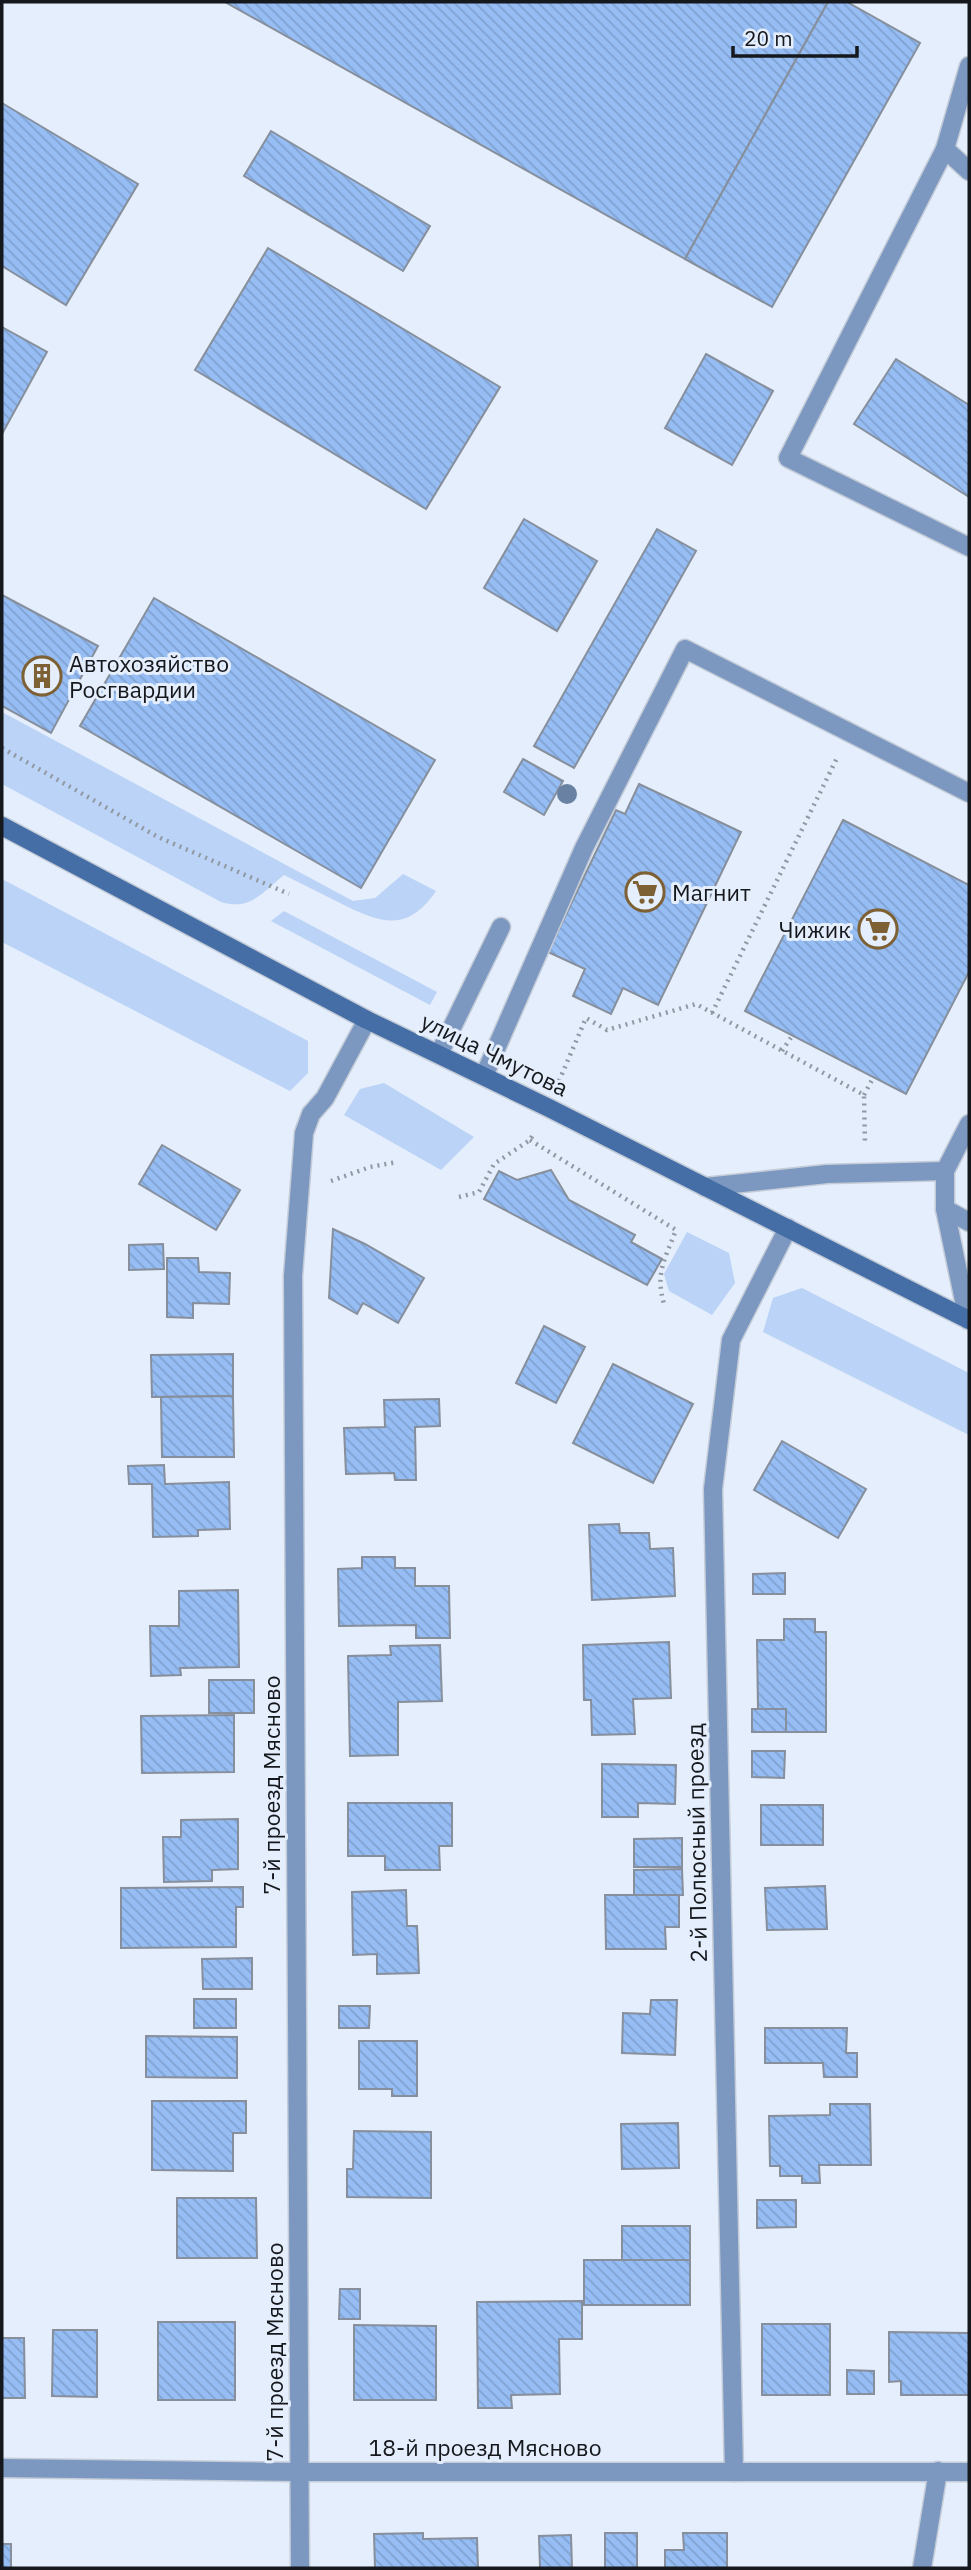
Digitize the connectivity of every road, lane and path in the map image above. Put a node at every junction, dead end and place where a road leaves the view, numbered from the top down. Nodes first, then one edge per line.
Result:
1 (969, 66) edge
2 (945, 149) junction
3 (969, 171) edge
4 (969, 547) edge
5 (850, 732) junction
6 (2, 748) edge
7 (969, 793) edge
8 (2, 826) edge
9 (289, 894) dead end
10 (501, 927) dead end
11 (712, 1013) junction
12 (586, 1018) dead end
13 (367, 1020) junction
14 (792, 1036) dead end
15 (782, 1051) junction
16 (439, 1054) junction
17 (484, 1076) junction
18 (873, 1078) dead end
19 (864, 1095) junction
20 (969, 1124) edge
21 (530, 1140) dead end
22 (397, 1162) dead end
23 (945, 1171) junction
24 (866, 1173) junction
25 (705, 1187) junction
26 (299, 1201) junction
27 (945, 1209) junction
28 (969, 1222) edge
29 (788, 1228) junction
30 (664, 1304) dead end
31 (969, 1320) edge
32 (2, 2468) edge
33 (299, 2472) junction
34 (734, 2472) junction
35 (938, 2472) junction
36 (969, 2472) edge
37 (300, 2568) edge
38 (922, 2568) edge

1 - 2 street
2 - 3 street
2 - 4 street
5 - 7 street
5 - 11 path
5 - 17 street
6 - 9 path
8 - 13 main road, улица Чмутова
10 - 16 street
11 - 12 path
11 - 15 path
13 - 16 main road, улица Чмутова
13 - 26 street, 7-й проезд Мясново
14 - 15 path
15 - 19 path
16 - 17 main road, улица Чмутова
17 - 25 main road, улица Чмутова
18 - 19 path
19 - 24 path
20 - 23 street
21 - 30 path
22 - 26 path
23 - 24 street
23 - 27 street
24 - 25 street
25 - 29 main road, улица Чмутова
26 - 33 street, 7-й проезд Мясново
27 - 28 street
27 - 31 street
29 - 31 main road, улица Чмутова
29 - 34 street, 2-й Полюсный проезд
32 - 33 street, 18-й проезд Мясново
33 - 34 street, 18-й проезд Мясново
33 - 37 street, 7-й проезд Мясново
34 - 35 street, 18-й проезд Мясново
35 - 36 street, 18-й проезд Мясново
35 - 38 street

